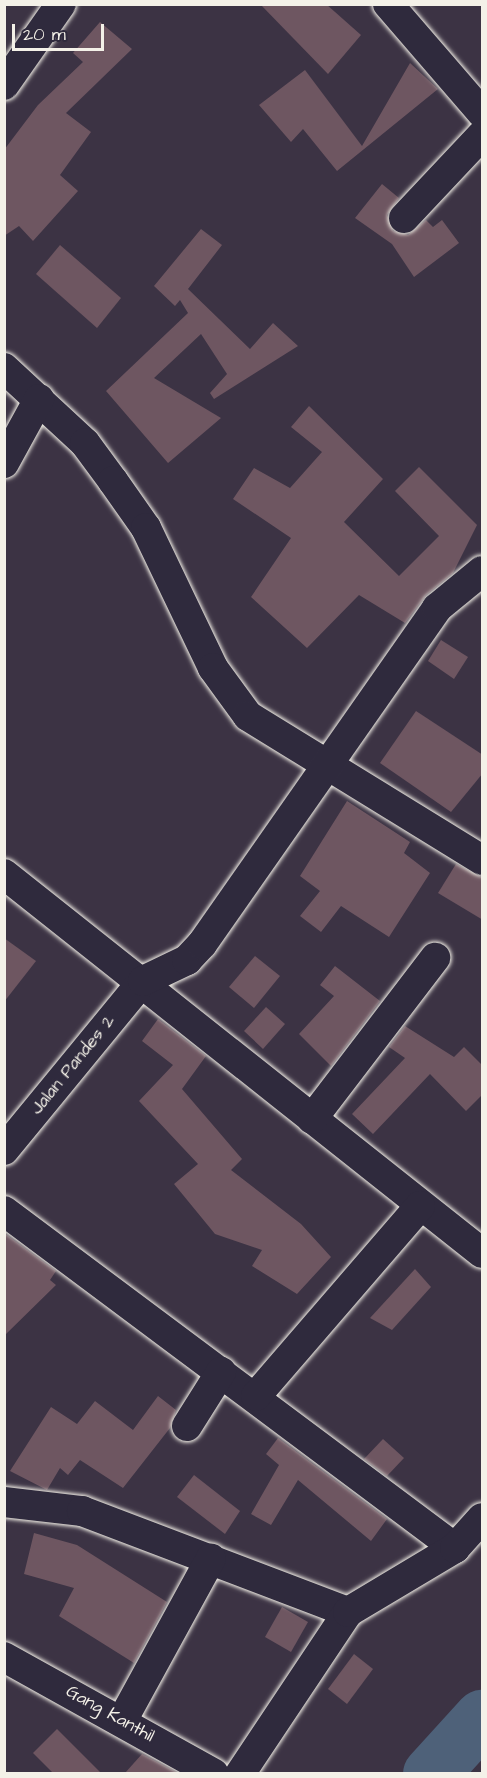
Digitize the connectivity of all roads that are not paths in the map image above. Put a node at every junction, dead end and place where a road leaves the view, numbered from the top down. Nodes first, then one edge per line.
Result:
1 (61, 4) edge
2 (388, 4) edge
3 (4, 85) edge
4 (483, 113) edge
5 (483, 135) edge
6 (404, 218) dead end
7 (4, 368) edge
8 (39, 399) junction
9 (4, 463) edge
10 (483, 571) edge
11 (329, 766) junction
12 (483, 860) edge
13 (4, 873) edge
14 (435, 958) dead end
15 (143, 981) junction
16 (312, 1119) junction
17 (4, 1150) edge
18 (420, 1206) junction
19 (4, 1211) edge
20 (483, 1253) edge
21 (221, 1372) junction
22 (256, 1396) junction
23 (187, 1426) dead end
24 (4, 1502) edge
25 (483, 1518) edge
26 (456, 1548) junction
27 (211, 1558) junction
28 (348, 1612) junction
29 (4, 1658) edge
30 (123, 1719) junction
31 (214, 1773) edge
32 (240, 1773) edge

1 - 3 street
2 - 4 street
5 - 6 street
7 - 8 street
8 - 9 street
8 - 11 street
10 - 11 street
11 - 12 street
11 - 15 street
13 - 15 street
14 - 16 street
15 - 16 street
15 - 17 street, Jalan Pandes 2
16 - 18 street
18 - 20 street
18 - 22 street
19 - 21 street
21 - 22 street
21 - 23 street
22 - 26 street
24 - 27 street
25 - 26 street
26 - 28 street
27 - 28 street
27 - 30 street
28 - 32 street
29 - 30 street, Gang Kanthil
30 - 31 street, Gang Kanthil

